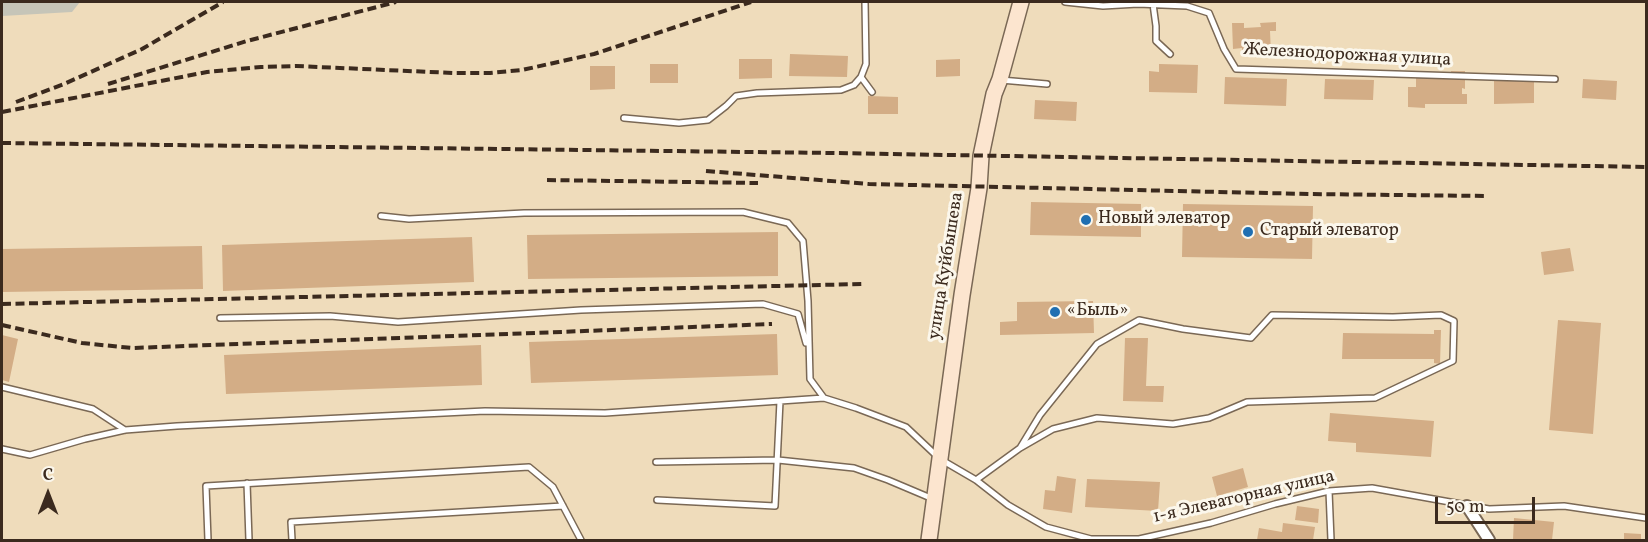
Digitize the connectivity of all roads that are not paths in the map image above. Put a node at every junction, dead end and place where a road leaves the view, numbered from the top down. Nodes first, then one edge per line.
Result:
1 (865, 2) edge
2 (1021, 2) edge
3 (1065, 2) edge
4 (1153, 4) junction
5 (1170, 54) dead end
6 (861, 77) junction
7 (1555, 79) dead end
8 (1000, 80) junction
9 (1047, 84) dead end
10 (872, 92) dead end
11 (624, 118) dead end
12 (381, 216) dead end
13 (220, 318) dead end
14 (808, 350) junction
15 (2, 387) edge
16 (824, 398) junction
17 (780, 401) junction
18 (125, 430) junction
19 (1020, 448) junction
20 (2, 449) edge
21 (940, 459) junction
22 (778, 460) junction
23 (656, 462) dead end
24 (976, 480) junction
25 (247, 483) junction
26 (1329, 491) junction
27 (657, 500) dead end
28 (934, 500) junction
29 (563, 506) junction
30 (1467, 506) junction
31 (1647, 518) edge
32 (208, 540) edge
33 (249, 540) edge
34 (292, 540) edge
35 (581, 540) edge
36 (929, 540) edge
37 (1331, 540) edge
38 (1489, 540) edge

1 - 6 lane
2 - 8 street, улица Куйбышева
3 - 4 lane, Железнодорожная улица
4 - 5 lane
4 - 7 lane, Железнодорожная улица
6 - 10 lane
6 - 11 lane
8 - 9 lane
8 - 21 street, улица Куйбышева
12 - 14 lane
13 - 14 lane
14 - 16 lane
15 - 18 lane
16 - 17 lane
16 - 21 lane, 1-я Элеваторная улица
17 - 18 lane
17 - 22 lane
18 - 20 lane
19 - 19 lane
19 - 24 lane
21 - 24 lane, 1-я Элеваторная улица
21 - 28 street, улица Куйбышева
22 - 23 lane
22 - 27 lane
22 - 28 lane
24 - 26 lane, 1-я Элеваторная улица
25 - 29 lane
25 - 32 lane
25 - 33 lane
26 - 30 lane, 1-я Элеваторная улица
26 - 37 lane
28 - 36 street, улица Куйбышева
29 - 34 lane
29 - 35 lane
30 - 31 lane, 1-я Элеваторная улица
30 - 38 street

